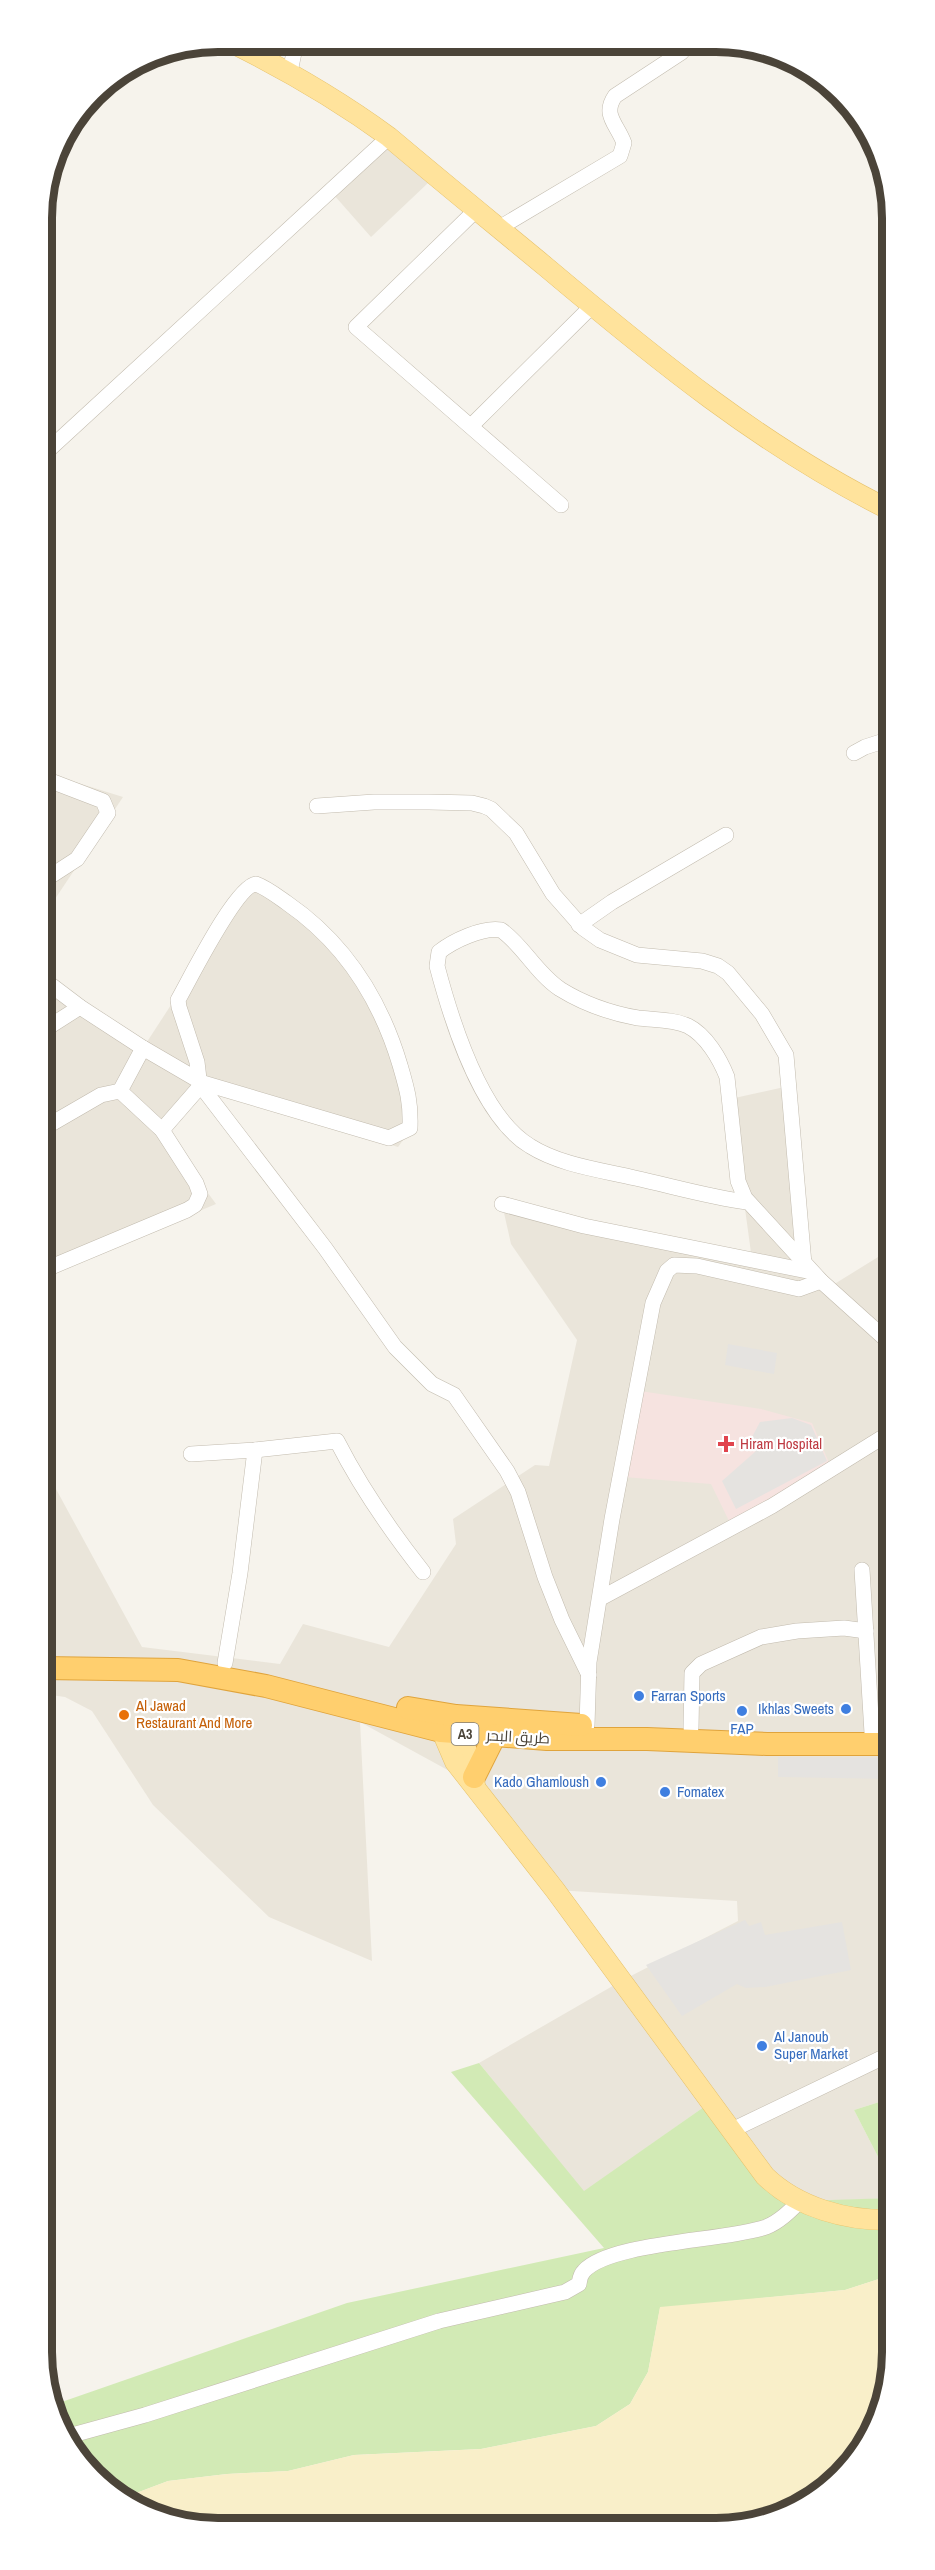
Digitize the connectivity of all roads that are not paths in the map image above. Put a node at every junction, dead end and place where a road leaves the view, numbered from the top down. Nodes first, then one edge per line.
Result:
1 (682, 52) dead end
2 (252, 53) edge
3 (294, 53) edge
4 (290, 72) junction
5 (389, 137) junction
6 (475, 211) junction
7 (499, 228) junction
8 (592, 306) junction
9 (471, 426) junction
10 (53, 446) edge
11 (561, 505) dead end
12 (882, 506) edge
13 (882, 742) edge
14 (854, 753) dead end
15 (53, 782) edge
16 (316, 806) dead end
17 (726, 835) dead end
18 (53, 875) edge
19 (579, 925) junction
20 (53, 986) edge
21 (80, 1007) junction
22 (53, 1024) edge
23 (143, 1048) junction
24 (201, 1083) junction
25 (120, 1091) junction
26 (53, 1123) edge
27 (162, 1130) junction
28 (747, 1202) junction
29 (502, 1204) dead end
30 (53, 1266) edge
31 (812, 1273) junction
32 (882, 1336) edge
33 (882, 1438) edge
34 (255, 1450) junction
35 (191, 1454) dead end
36 (862, 1570) dead end
37 (423, 1572) dead end
38 (601, 1598) junction
39 (866, 1631) junction
40 (52, 1653) edge
41 (225, 1663) junction
42 (52, 1668) edge
43 (589, 1675) junction
44 (882, 1720) edge
45 (448, 1724) junction
46 (587, 1725) junction
47 (691, 1728) junction
48 (495, 1735) junction
49 (882, 1737) edge
50 (882, 1737) edge
51 (475, 1781) junction
52 (882, 2058) edge
53 (732, 2130) junction
54 (799, 2202) junction
55 (882, 2219) edge
56 (75, 2434) edge

1 - 7 street
2 - 4 main road
3 - 4 street
4 - 5 main road
5 - 6 main road
5 - 10 street
6 - 7 main road
6 - 9 street
7 - 8 main road
8 - 9 street
8 - 12 main road
9 - 11 street
13 - 14 street
15 - 18 street
16 - 19 street
17 - 19 street
19 - 31 street
20 - 21 street
21 - 22 street
21 - 23 street
23 - 24 street
23 - 25 street
24 - 24 street
24 - 27 street
24 - 43 street
25 - 26 street
25 - 27 street
27 - 30 street
28 - 28 street
28 - 31 street
29 - 31 street
31 - 32 street
31 - 38 street
33 - 38 street
34 - 35 street
34 - 37 street
34 - 41 street
36 - 39 street
38 - 43 street
39 - 44 street
39 - 47 street
40 - 41 highway, طريق البحر / A3
41 - 45 highway, طريق البحر / A3
42 - 45 highway, طريق البحر / A3
43 - 46 street
45 - 46 highway, طريق البحر / A3
45 - 48 highway, طريق البحر / A3
45 - 51 main road
46 - 47 highway, طريق البحر / A3
47 - 49 highway, طريق البحر / A3
48 - 50 highway, طريق البحر / A3
48 - 51 highway
51 - 53 main road
52 - 53 street
53 - 54 main road
54 - 55 main road
54 - 56 street

